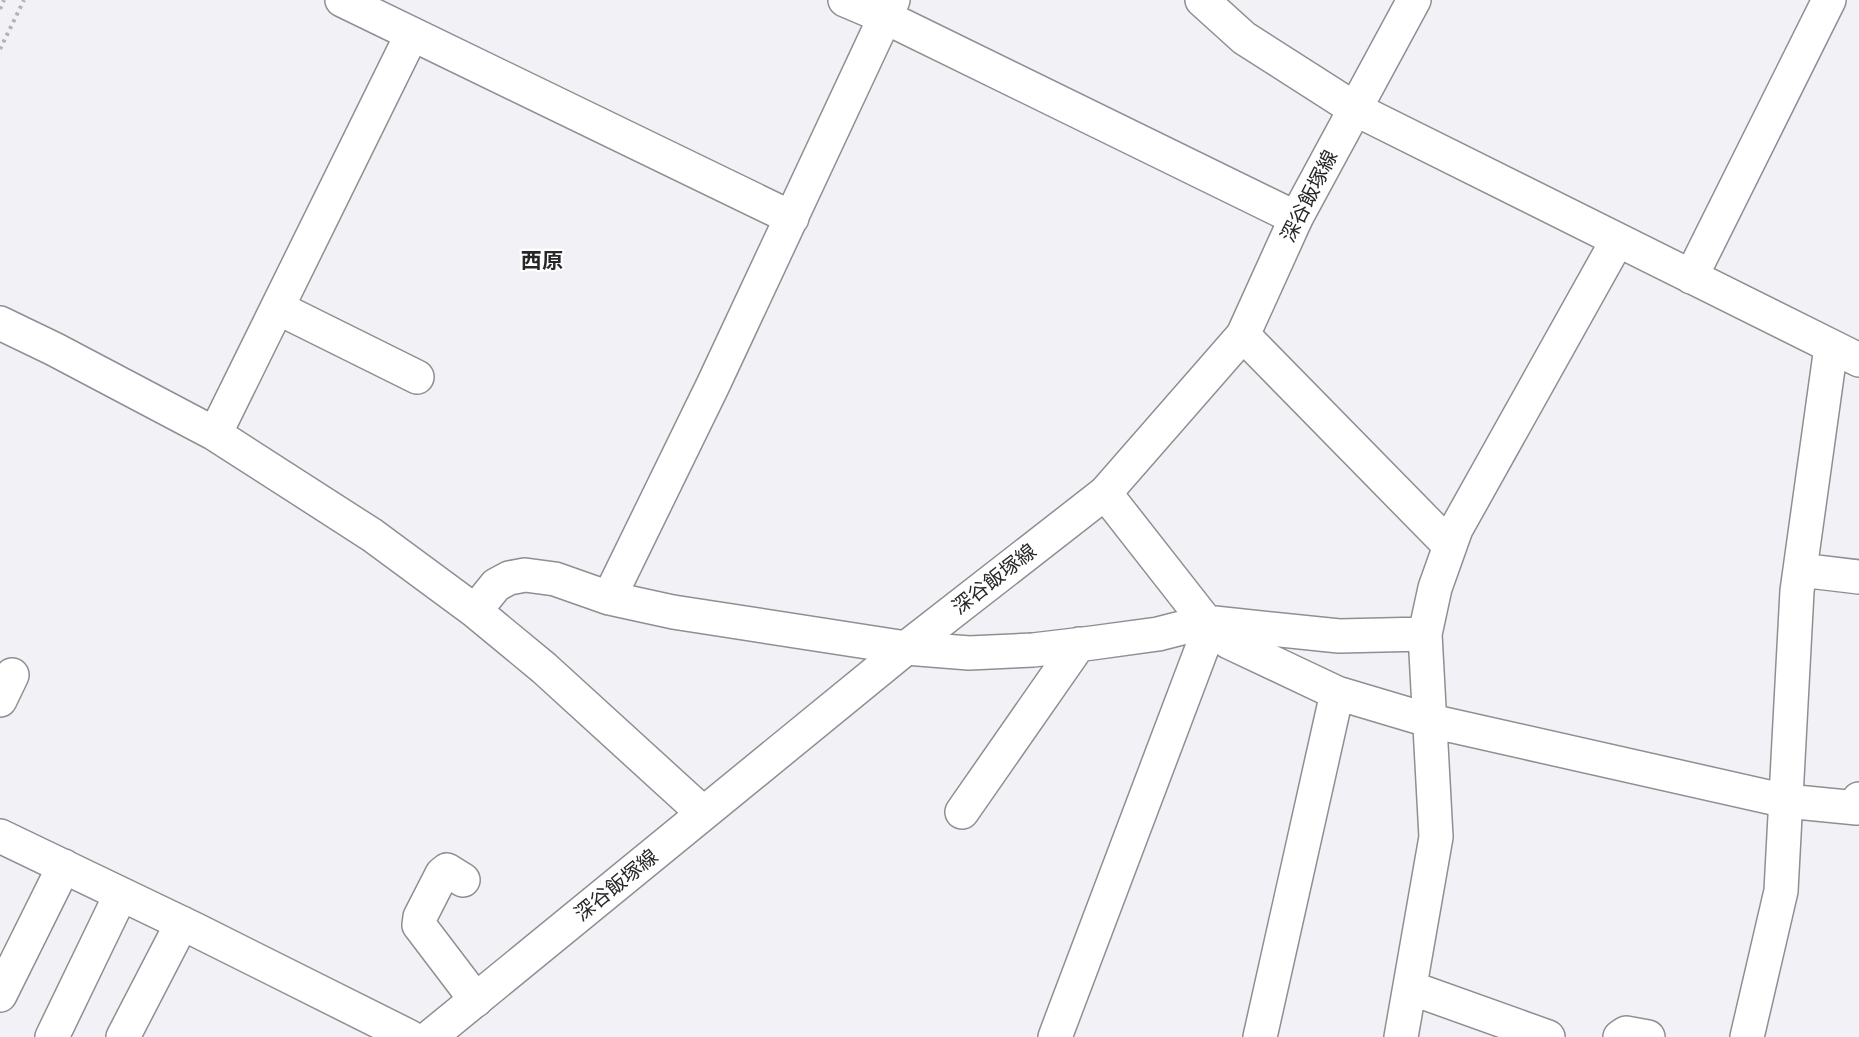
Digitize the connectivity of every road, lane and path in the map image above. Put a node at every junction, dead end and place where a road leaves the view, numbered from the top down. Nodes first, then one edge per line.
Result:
1 (4, 0) edge
2 (24, 0) edge
3 (342, 0) edge
4 (845, 0) edge
5 (1202, 0) edge
6 (1414, 0) edge
7 (1829, 0) edge
8 (0, 9) edge
9 (889, 9) edge
10 (412, 34) junction
11 (0, 49) edge
12 (1355, 109) junction
13 (792, 218) junction
14 (1296, 218) junction
15 (1617, 241) junction
16 (1691, 277) junction
17 (278, 308) junction
18 (0, 323) edge
19 (1243, 335) junction
20 (1845, 353) edge
21 (417, 376) dead end
22 (215, 434) junction
23 (1106, 493) junction
24 (1450, 546) junction
25 (1800, 570) junction
26 (1859, 577) edge
27 (609, 598) junction
28 (475, 611) junction
29 (1208, 624) junction
30 (1425, 634) junction
31 (1079, 645) junction
32 (906, 648) junction
33 (1337, 693) junction
34 (1431, 720) junction
35 (1859, 799) edge
36 (1786, 801) junction
37 (962, 812) dead end
38 (703, 813) junction
39 (0, 836) edge
40 (64, 866) junction
41 (463, 880) dead end
42 (121, 894) junction
43 (182, 923) junction
44 (1411, 988) junction
45 (0, 995) edge
46 (476, 1000) junction
47 (52, 1037) edge
48 (123, 1037) edge
49 (410, 1037) edge
50 (430, 1037) edge
51 (1055, 1037) edge
52 (1260, 1037) edge
53 (1401, 1037) edge
54 (1548, 1037) edge
55 (1620, 1037) edge
56 (1648, 1037) edge
57 (1747, 1037) edge

1 - 8 path
2 - 11 path
3 - 10 street
4 - 9 street
5 - 12 street
6 - 12 street, 深谷飯塚線
7 - 16 street
9 - 13 street
9 - 14 street
10 - 13 street
10 - 17 street
12 - 14 street, 深谷飯塚線
12 - 15 street
13 - 27 street
14 - 19 street, 深谷飯塚線
15 - 16 street
15 - 24 street
16 - 20 street
17 - 21 street
17 - 22 street
18 - 22 street
19 - 23 street, 深谷飯塚線
19 - 24 street
20 - 25 street
22 - 28 street
23 - 29 street
23 - 32 street, 深谷飯塚線
24 - 30 street
25 - 26 street
25 - 36 street
27 - 28 street
27 - 32 street
28 - 38 street
29 - 30 street
29 - 31 street
29 - 33 street
29 - 51 street
30 - 34 street
31 - 32 street
31 - 37 street
32 - 38 street, 深谷飯塚線
33 - 34 street
33 - 52 street
34 - 36 street
34 - 44 street
35 - 36 street
36 - 57 street
38 - 46 street, 深谷飯塚線
39 - 40 street
40 - 42 street
40 - 45 street
41 - 46 street
42 - 43 street
42 - 47 street
43 - 48 street
43 - 49 street
44 - 53 street
44 - 54 street
46 - 50 street, 深谷飯塚線
55 - 56 street

